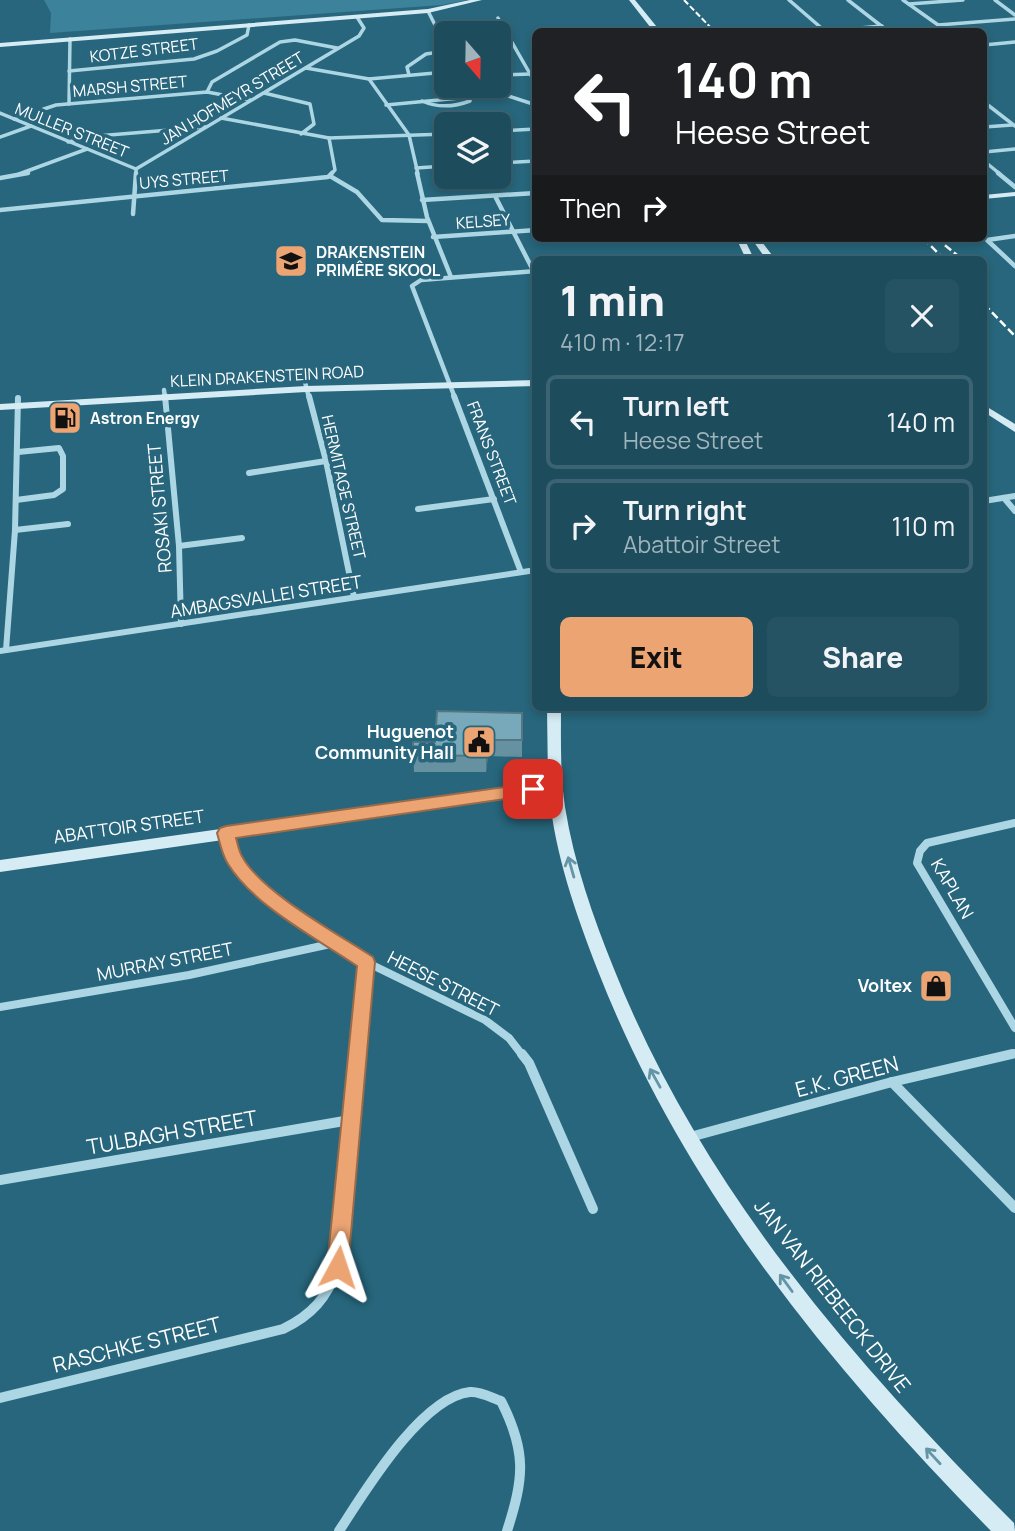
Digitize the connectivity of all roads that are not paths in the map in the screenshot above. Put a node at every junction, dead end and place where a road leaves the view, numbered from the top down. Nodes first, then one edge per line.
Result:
1 (479, 0) edge
2 (622, 0) edge
3 (632, 0) edge
4 (789, 0) edge
5 (848, 0) edge
6 (903, 0) edge
7 (963, 0) edge
8 (995, 0) edge
9 (909, 4) junction
10 (428, 11) junction
11 (356, 17) junction
12 (1015, 17) edge
13 (498, 18) dead end
14 (500, 21) edge
15 (434, 24) edge
16 (249, 25) junction
17 (938, 25) junction
18 (882, 26) junction
19 (643, 28) edge
20 (655, 28) edge
21 (822, 28) edge
22 (860, 28) edge
23 (884, 28) edge
24 (942, 28) edge
25 (70, 39) junction
26 (511, 41) edge
27 (1015, 42) edge
28 (0, 45) edge
29 (987, 45) edge
30 (338, 49) junction
31 (434, 52) edge
32 (306, 68) junction
33 (69, 71) junction
34 (434, 73) edge
35 (409, 75) junction
36 (511, 76) edge
37 (369, 79) junction
38 (207, 92) junction
39 (264, 93) junction
40 (511, 97) edge
41 (470, 98) edge
42 (251, 100) junction
43 (69, 104) junction
44 (386, 104) junction
45 (532, 104) edge
46 (987, 104) edge
47 (0, 114) edge
48 (221, 118) junction
49 (14, 119) junction
50 (31, 126) junction
51 (1014, 126) edge
52 (206, 127) junction
53 (987, 127) edge
54 (532, 129) edge
55 (511, 130) edge
56 (300, 134) junction
57 (434, 134) edge
58 (409, 135) junction
59 (0, 137) edge
60 (329, 138) junction
61 (68, 142) junction
62 (87, 149) junction
63 (1015, 149) edge
64 (987, 152) edge
65 (532, 161) edge
66 (511, 162) edge
67 (519, 162) junction
68 (987, 164) edge
69 (434, 167) edge
70 (532, 167) edge
71 (416, 168) junction
72 (136, 169) junction
73 (330, 176) junction
74 (0, 178) edge
75 (1015, 192) edge
76 (532, 193) edge
77 (134, 196) junction
78 (495, 196) junction
79 (987, 197) edge
80 (422, 201) junction
81 (0, 209) edge
82 (133, 214) dead end
83 (428, 221) junction
84 (532, 230) edge
85 (512, 232) junction
86 (1015, 236) edge
87 (433, 237) junction
88 (758, 242) edge
89 (769, 256) edge
90 (1015, 266) edge
91 (532, 268) edge
92 (532, 273) edge
93 (451, 277) junction
94 (532, 376) edge
95 (449, 380) junction
96 (532, 383) edge
97 (306, 386) junction
98 (164, 394) junction
99 (0, 399) edge
100 (18, 402) junction
101 (0, 407) edge
102 (987, 410) edge
103 (1015, 429) edge
104 (18, 453) junction
105 (326, 461) junction
106 (249, 473) dead end
107 (1015, 496) edge
108 (1004, 498) junction
109 (494, 499) junction
110 (16, 500) junction
111 (987, 501) edge
112 (418, 509) dead end
113 (1015, 511) edge
114 (68, 524) dead end
115 (15, 530) junction
116 (242, 538) dead end
117 (180, 546) junction
118 (532, 571) edge
119 (521, 572) junction
120 (354, 597) junction
121 (181, 624) junction
122 (3, 651) edge
123 (554, 711) edge
124 (555, 787) junction
125 (1015, 823) edge
126 (226, 833) junction
127 (0, 866) edge
128 (335, 943) junction
129 (366, 962) junction
130 (0, 1007) edge
131 (1015, 1028) edge
132 (1015, 1053) edge
133 (892, 1082) junction
134 (350, 1120) junction
135 (688, 1138) junction
136 (0, 1180) edge
137 (1015, 1208) edge
138 (593, 1209) dead end
139 (0, 1398) edge
140 (340, 1531) edge
141 (508, 1531) edge
142 (1006, 1531) edge

1 - 10 main road
2 - 19 main road
3 - 20 main road
4 - 21 street
5 - 18 street
6 - 9 street
7 - 9 street
8 - 12 street
9 - 17 street
10 - 11 main road
10 - 15 street
11 - 16 main road
11 - 30 street, JAN HOFMEYR STREET
12 - 17 street
13 - 14 street
16 - 25 main road
16 - 33 street, KOTZE STREET
17 - 24 street
18 - 22 street
18 - 23 street
25 - 28 main road
25 - 33 street
26 - 36 street
27 - 29 street
30 - 32 street, JAN HOFMEYR STREET
30 - 38 street
31 - 35 street
32 - 37 street
32 - 39 street, JAN HOFMEYR STREET
33 - 43 street
34 - 35 street
35 - 37 street
37 - 44 street
38 - 42 street, MARSH STREET
38 - 43 street, MARSH STREET
39 - 42 street, JAN HOFMEYR STREET
39 - 56 street
40 - 45 street
41 - 44 street
42 - 48 street, JAN HOFMEYR STREET
43 - 49 street, MARSH STREET
44 - 58 street
46 - 51 street
47 - 49 street, MULLER STREET
48 - 52 street, JAN HOFMEYR STREET
48 - 56 street
49 - 50 street, MULLER STREET
50 - 59 street
50 - 61 street, MULLER STREET
51 - 53 street
52 - 61 street
52 - 72 street, JAN HOFMEYR STREET
54 - 55 street
56 - 60 street
57 - 58 street
58 - 60 street
58 - 71 street
60 - 73 street
61 - 62 street, MULLER STREET
62 - 72 street, MULLER STREET
62 - 74 street
63 - 64 street
65 - 67 street
66 - 67 street
67 - 70 street
68 - 75 street
69 - 71 street
71 - 80 street
72 - 77 street
73 - 77 street, UYS STREET
73 - 83 street
75 - 79 main road
76 - 78 street
77 - 81 street, UYS STREET
77 - 82 street
78 - 80 street
78 - 85 street
80 - 83 street
83 - 87 street
84 - 85 street, KELSEY
85 - 87 street, KELSEY
85 - 91 street
86 - 90 street
87 - 93 street
88 - 89 main road
92 - 93 street
93 - 95 street, FRANS STREET
94 - 95 main road, KLEIN DRAKENSTEIN ROAD
95 - 96 main road, KLEIN DRAKENSTEIN ROAD
95 - 97 main road, KLEIN DRAKENSTEIN ROAD
95 - 109 street, FRANS STREET
97 - 98 main road, KLEIN DRAKENSTEIN ROAD
97 - 105 street, HERMITAGE STREET
98 - 100 main road, KLEIN DRAKENSTEIN ROAD
98 - 117 street, ROSAKI STREET
99 - 100 main road, KLEIN DRAKENSTEIN ROAD
100 - 101 main road, KLEIN DRAKENSTEIN ROAD
100 - 104 street
102 - 103 main road
104 - 110 street
104 - 110 street
105 - 106 street
105 - 120 street, HERMITAGE STREET
107 - 108 street
108 - 111 street
108 - 113 street
109 - 112 street
109 - 119 street, FRANS STREET
110 - 115 street
114 - 115 street
115 - 122 street
116 - 117 street
117 - 121 street, ROSAKI STREET
118 - 119 street, AMBAGSVALLEI STREET
119 - 120 street, AMBAGSVALLEI STREET
120 - 121 street, AMBAGSVALLEI STREET
121 - 122 street, AMBAGSVALLEI STREET
123 - 124 main road, JAN VAN RIEBEECK DRIVE
124 - 126 main road, ABATTOIR STREET
135 -> 124 main road, JAN VAN RIEBEECK DRIVE
125 - 131 street, KAPLAN
126 - 127 main road, ABATTOIR STREET
126 - 128 street, HEESE STREET
128 - 129 street, HEESE STREET
128 - 130 street, MURRAY STREET
129 - 134 street, RASCHKE STREET
129 - 138 street, HEESE STREET
132 - 133 street, E.K. GREEN
133 - 135 street, E.K. GREEN
133 - 137 street
134 - 136 street, TULBAGH STREET
134 - 139 street, RASCHKE STREET
142 -> 135 main road, JAN VAN RIEBEECK DRIVE
140 - 141 street

